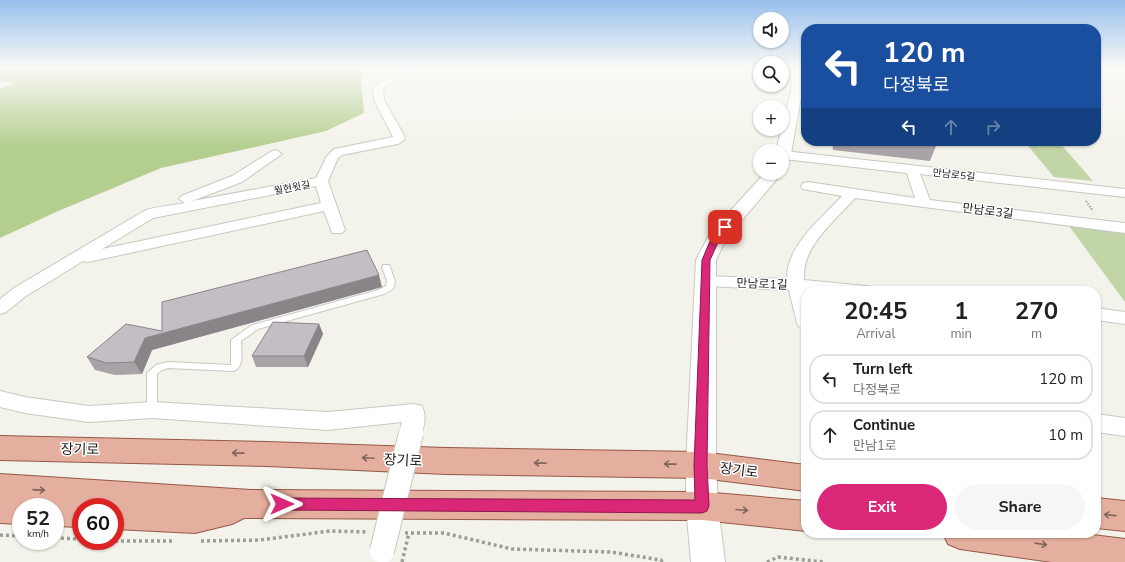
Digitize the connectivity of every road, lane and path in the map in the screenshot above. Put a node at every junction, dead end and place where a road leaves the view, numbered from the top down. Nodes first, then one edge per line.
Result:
1 (379, 94) edge
2 (797, 94) edge
3 (785, 144) edge
4 (276, 154) dead end
5 (789, 162) edge
6 (912, 169) junction
7 (765, 180) edge
8 (322, 181) junction
9 (808, 186) dead end
10 (1076, 187) junction
11 (1125, 193) edge
12 (851, 194) junction
13 (924, 204) junction
14 (329, 206) junction
15 (149, 214) junction
16 (1103, 225) junction
17 (1125, 228) edge
18 (337, 230) dead end
19 (74, 260) junction
20 (386, 267) dead end
21 (706, 281) junction
22 (798, 285) junction
23 (809, 286) edge
24 (801, 299) edge
25 (0, 308) edge
26 (1101, 315) edge
27 (1125, 318) edge
28 (0, 398) edge
29 (152, 410) junction
30 (1101, 424) edge
31 (1125, 427) edge
32 (0, 448) edge
33 (701, 465) junction
34 (801, 477) edge
35 (0, 488) edge
36 (251, 504) junction
37 (702, 506) junction
38 (0, 508) edge
39 (12, 509) edge
40 (124, 514) edge
41 (1101, 514) edge
42 (801, 516) edge
43 (1125, 516) edge
44 (409, 533) dead end
45 (0, 535) edge
46 (12, 536) edge
47 (996, 538) edge
48 (1125, 556) edge
49 (387, 558) edge
50 (794, 560) edge
51 (708, 562) edge
52 (768, 562) edge
53 (824, 562) edge

1 - 8 street, 월현윗길
2 - 3 street
4 - 15 street, 월현윗길
5 - 6 street, 만남로5길
6 - 10 street, 만남로5길
6 - 13 street
7 - 21 street
8 - 14 street
8 - 15 street, 월현윗길
9 - 12 street, 만남로3길
10 - 11 street, 만남로5길
10 - 16 path
12 - 13 street, 만남로3길
12 - 22 street
13 - 16 street, 만남로3길
14 - 18 street
14 - 19 street
15 - 19 street, 월현윗길
16 - 17 street, 만남로3길
19 - 25 street, 월현윗길
20 - 29 lane
21 - 22 street, 만남로1길
21 - 33 street
22 - 23 street, 만남로1길
22 - 24 street
26 - 27 street
28 - 29 street
29 - 49 street, bridge
30 - 31 street
33 -> 32 main road, 장기로
33 - 34 main road, 장기로
33 - 37 street
35 -> 36 main road
36 - 37 main road
36 - 40 main road
37 -> 42 main road
37 - 51 street
38 - 39 main road
43 -> 41 main road
44 - 49 path
45 - 46 path
47 -> 48 main road
50 - 52 path
50 - 53 path

